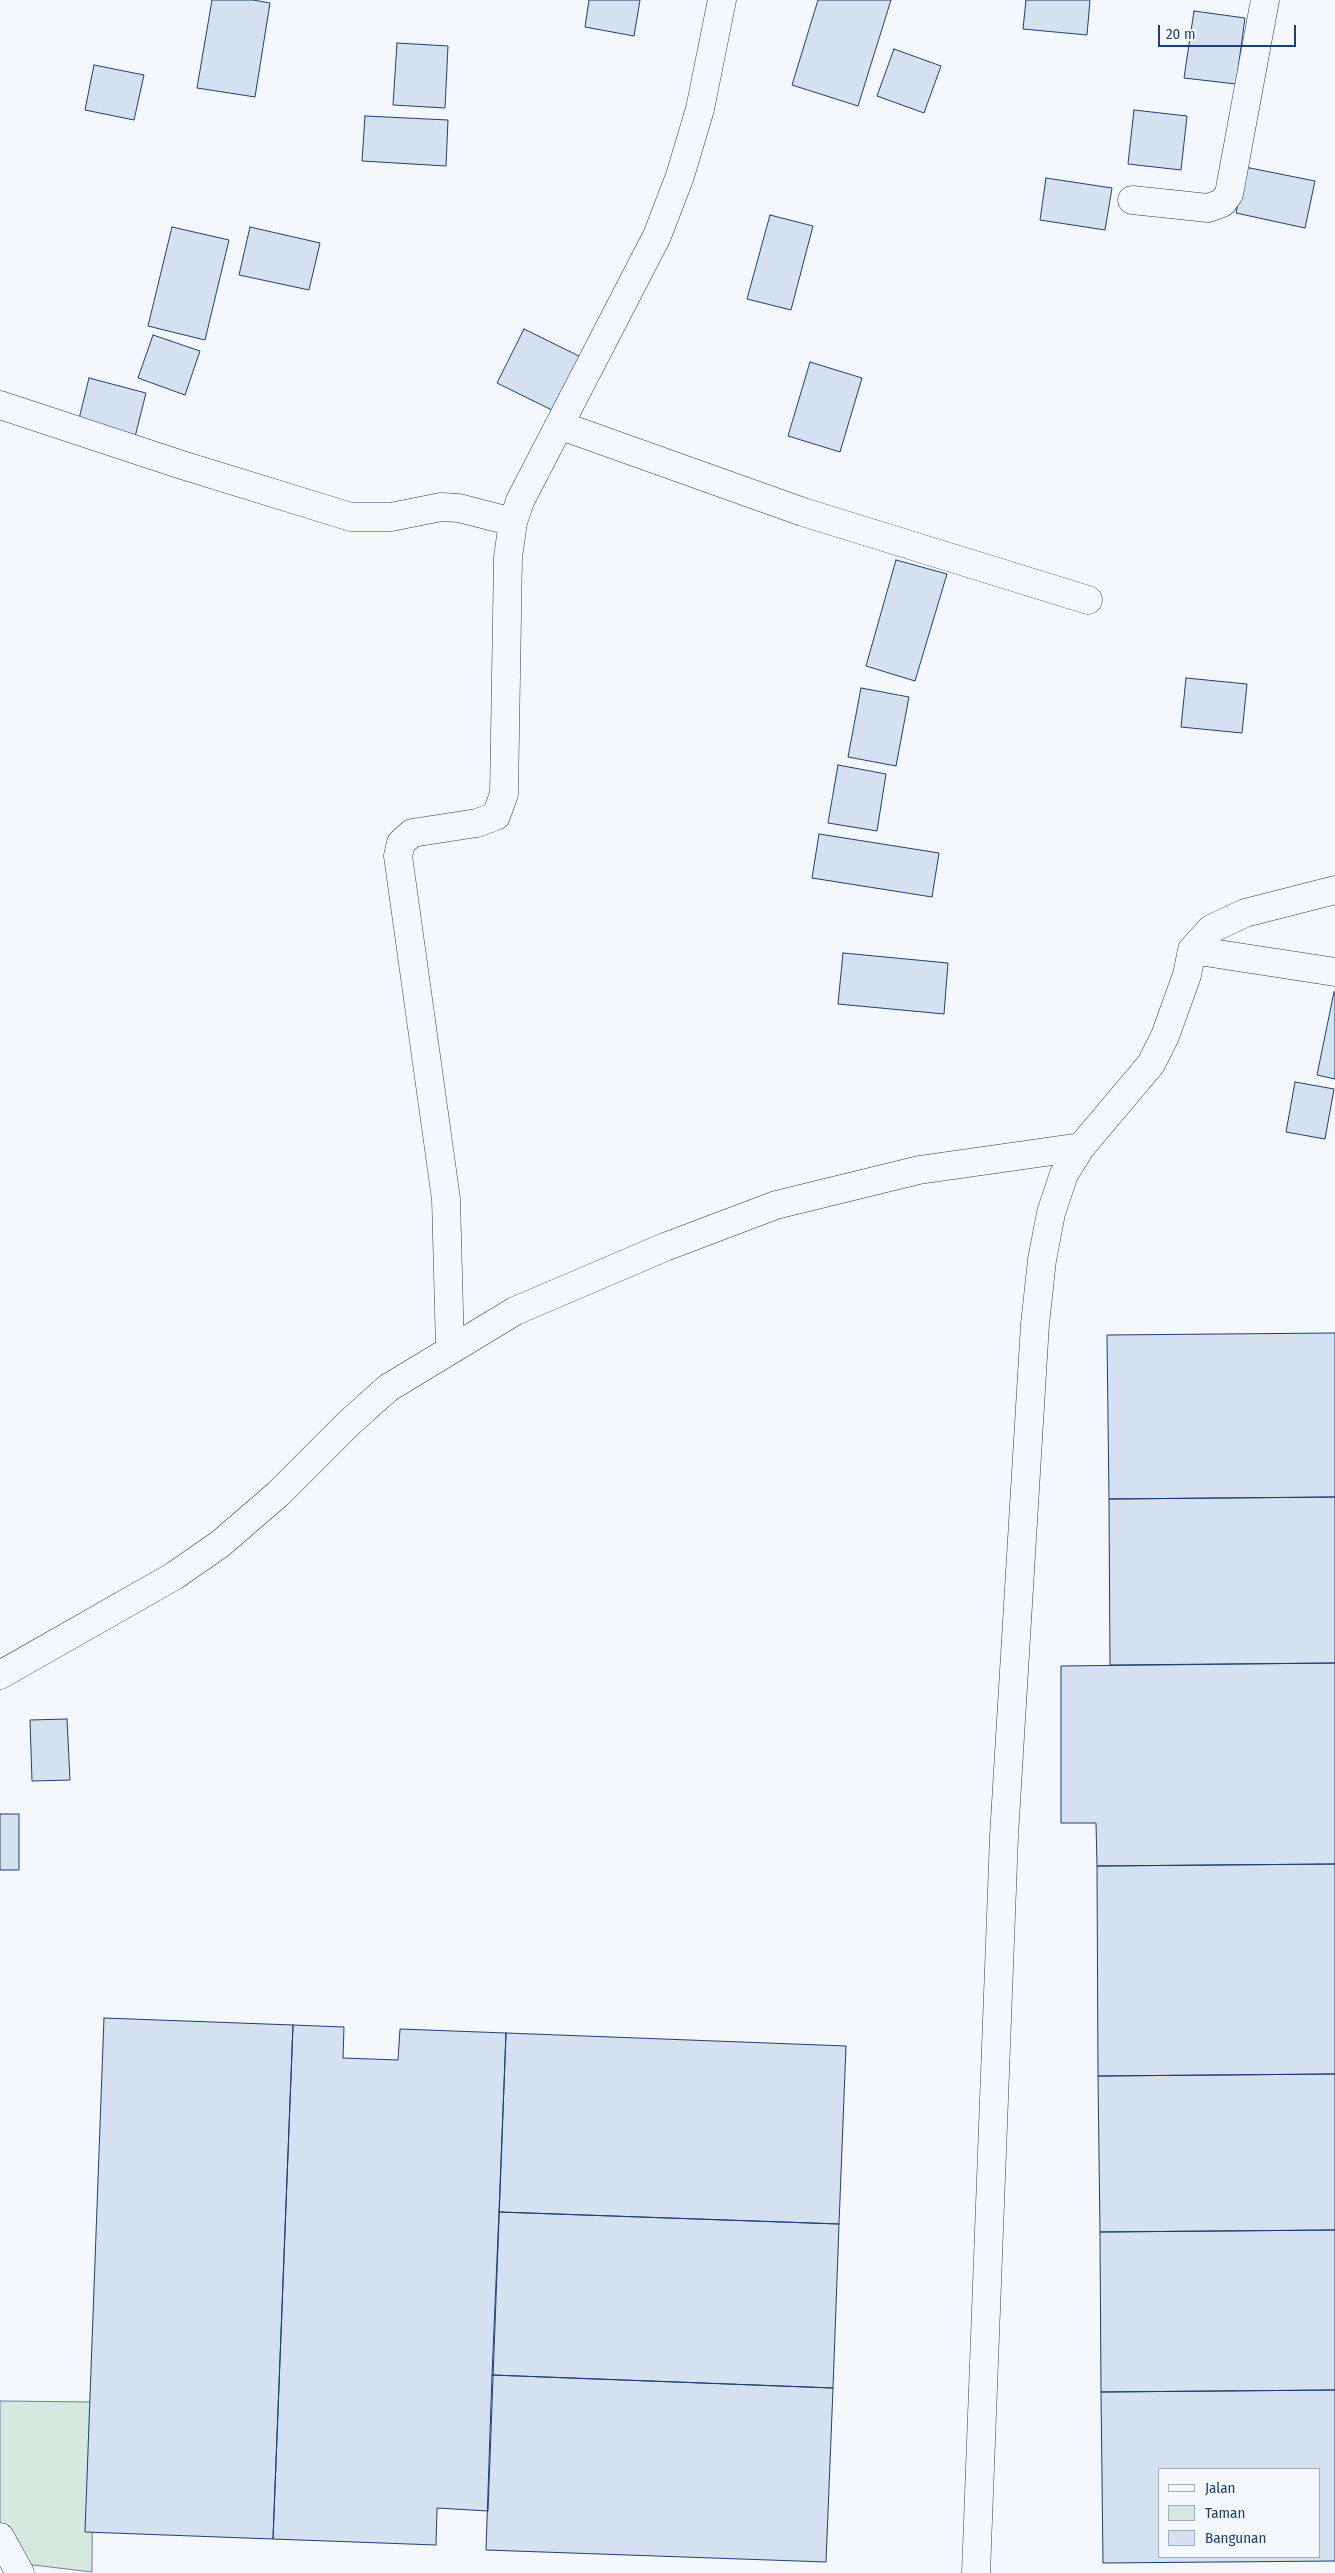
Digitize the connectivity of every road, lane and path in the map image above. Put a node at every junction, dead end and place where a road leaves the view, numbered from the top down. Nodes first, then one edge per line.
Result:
1 (722, 0) edge
2 (1265, 0) edge
3 (1132, 200) dead end
4 (0, 405) edge
5 (560, 425) junction
6 (513, 522) junction
7 (1088, 600) dead end
8 (1335, 890) edge
9 (1192, 950) junction
10 (1335, 972) edge
11 (1081, 1147) junction
12 (450, 1349) junction
13 (0, 1674) edge
14 (0, 2537) edge
15 (20, 2573) edge
16 (976, 2573) edge

1 - 5 street
2 - 3 street
4 - 6 street
5 - 6 street
5 - 7 street
6 - 12 street
8 - 9 street
9 - 10 street
9 - 11 street
11 - 12 street
11 - 16 street
12 - 13 street
14 - 15 street

